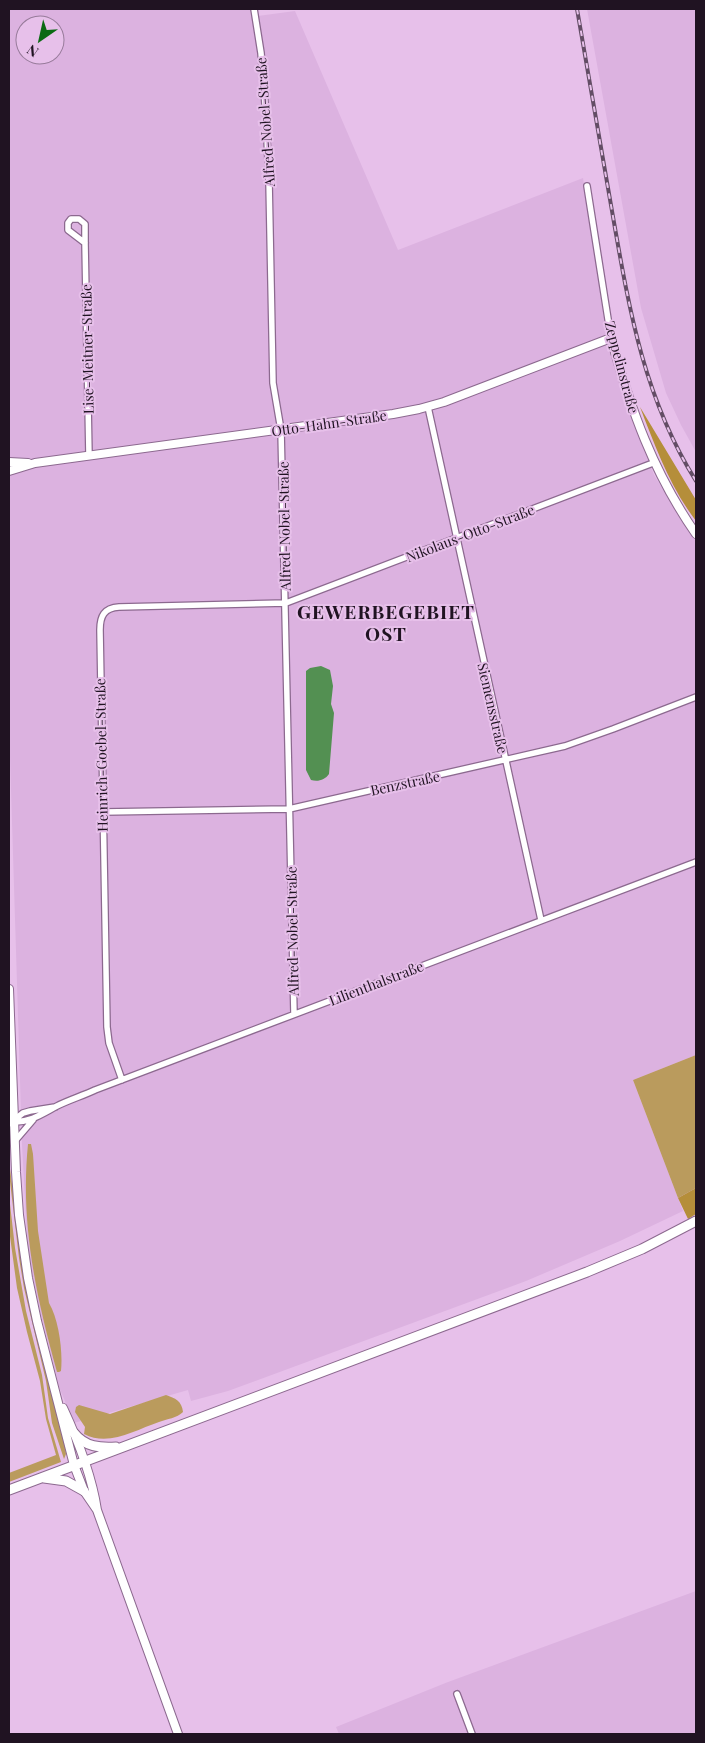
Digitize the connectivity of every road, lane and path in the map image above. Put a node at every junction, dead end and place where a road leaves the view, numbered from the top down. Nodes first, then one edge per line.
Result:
1 (254, 9) edge
2 (587, 186) dead end
3 (86, 243) dead end
4 (611, 338) junction
5 (428, 407) junction
6 (281, 430) junction
7 (89, 456) junction
8 (9, 462) edge
9 (654, 462) junction
10 (35, 463) junction
11 (11, 472) edge
12 (696, 534) edge
13 (455, 539) junction
14 (286, 603) junction
15 (696, 697) edge
16 (505, 761) junction
17 (289, 809) junction
18 (103, 812) junction
19 (696, 862) edge
20 (541, 920) junction
21 (9, 989) edge
22 (294, 1014) junction
23 (122, 1080) junction
24 (57, 1106) junction
25 (35, 1118) junction
26 (11, 1123) edge
27 (14, 1142) junction
28 (696, 1222) edge
29 (58, 1400) junction
30 (74, 1433) junction
31 (127, 1446) junction
32 (83, 1462) junction
33 (74, 1465) junction
34 (41, 1478) junction
35 (9, 1490) edge
36 (84, 1492) junction
37 (97, 1510) junction
38 (456, 1694) dead end
39 (178, 1734) edge
40 (472, 1734) edge

1 - 6 street, Alfred-Nobel-Straße
2 - 4 street, Zeppelinstraße
3 - 7 street, Lise-Meitner-Straße
4 - 5 street, Otto-Hahn-Straße
4 - 9 street, Zeppelinstraße
5 - 6 street, Otto-Hahn-Straße
5 - 13 street, Siemensstraße
6 - 7 street, Otto-Hahn-Straße
6 - 14 street, Alfred-Nobel-Straße
7 - 10 street, Otto-Hahn-Straße
8 - 10 street, Otto-Hahn-Straße
9 - 12 street, Zeppelinstraße
9 - 13 street, Nikolaus-Otto-Straße
10 - 11 street, Otto-Hahn-Straße
13 - 14 street, Nikolaus-Otto-Straße
13 - 16 street, Siemensstraße
14 - 17 street, Alfred-Nobel-Straße
14 - 18 street, Heinrich-Goebel-Straße
15 - 16 street, Benzstraße
16 - 17 street, Benzstraße
16 - 20 street, Siemensstraße
17 - 18 street, Benzstraße
17 - 22 street, Alfred-Nobel-Straße
18 - 23 street, Heinrich-Goebel-Straße
19 - 20 street, Lilienthalstraße
20 - 22 street, Lilienthalstraße
21 - 26 street
22 - 23 street, Lilienthalstraße
23 - 24 street, Lilienthalstraße
24 - 25 street, Lilienthalstraße
24 - 26 street, Lilienthalstraße
25 - 26 street, Lilienthalstraße
25 - 27 street, Lilienthalstraße
26 - 27 street
27 - 29 street
28 - 31 main road
29 - 30 street
29 - 33 street
30 - 31 main road
30 - 32 street
31 - 32 main road
32 - 33 main road
32 - 37 street
33 - 34 main road
33 - 36 street
34 - 35 main road
34 - 36 main road
36 - 37 street
37 - 39 street
38 - 40 street

